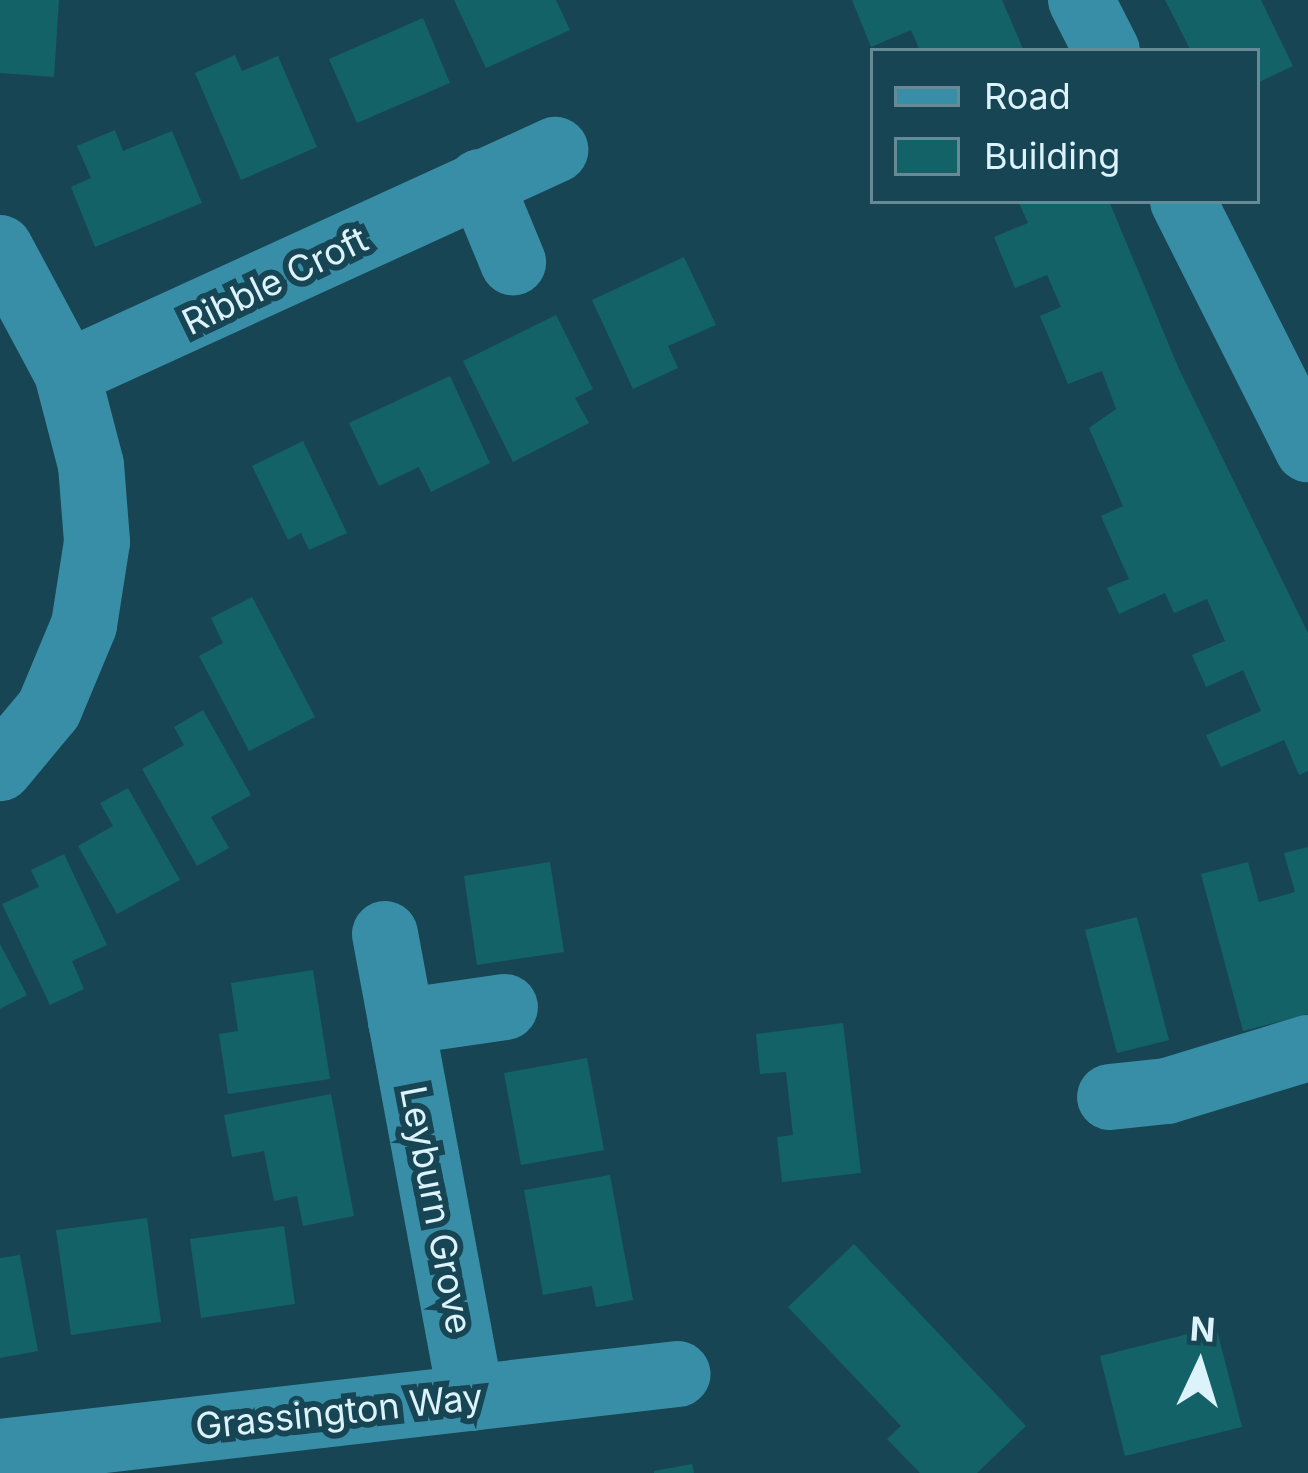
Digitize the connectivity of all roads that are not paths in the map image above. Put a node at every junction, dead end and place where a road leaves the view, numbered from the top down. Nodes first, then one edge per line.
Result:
1 (1082, 0) edge
2 (1106, 48) edge
3 (555, 150) dead end
4 (480, 182) junction
5 (1185, 204) edge
6 (0, 248) edge
7 (513, 262) dead end
8 (67, 373) junction
9 (1308, 449) edge
10 (0, 768) edge
11 (385, 934) dead end
12 (506, 1007) dead end
13 (401, 1022) junction
14 (1308, 1048) edge
15 (1110, 1097) dead end
16 (678, 1374) dead end
17 (471, 1398) junction
18 (0, 1452) edge

1 - 2 street
3 - 4 street, Ribble Croft
4 - 7 street
4 - 8 street, Ribble Croft
5 - 9 street
6 - 8 street
8 - 10 street
11 - 13 street, Leyburn Grove
12 - 13 street
13 - 17 street, Leyburn Grove
14 - 15 street
16 - 17 street, Grassington Way
17 - 18 street, Grassington Way

